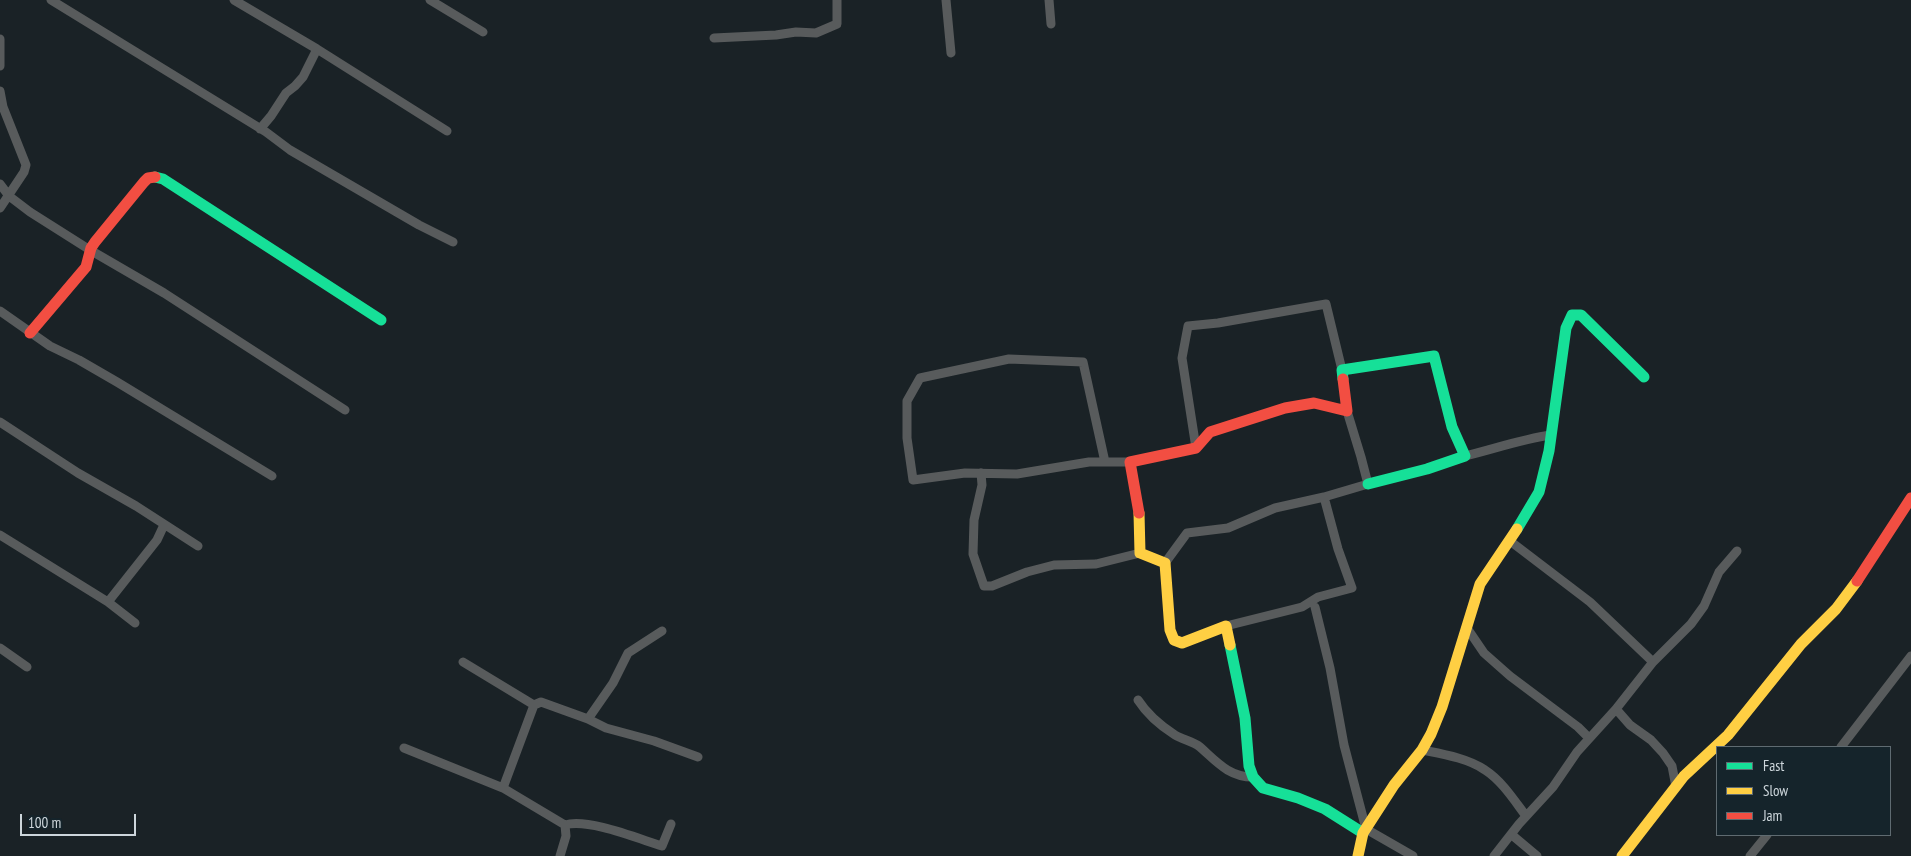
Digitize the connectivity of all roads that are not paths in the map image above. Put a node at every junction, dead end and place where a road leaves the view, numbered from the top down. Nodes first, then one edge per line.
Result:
1 (51, 0) edge
2 (234, 0) edge
3 (430, 0) edge
4 (837, 0) edge
5 (946, 0) edge
6 (1048, 0) edge
7 (1051, 24) dead end
8 (483, 32) dead end
9 (714, 38) dead end
10 (0, 39) edge
11 (317, 49) junction
12 (952, 53) dead end
13 (0, 66) edge
14 (0, 91) edge
15 (260, 129) junction
16 (447, 131) dead end
17 (0, 184) edge
18 (10, 196) junction
19 (0, 208) edge
20 (453, 242) dead end
21 (90, 250) junction
22 (0, 310) edge
23 (381, 320) dead end
24 (30, 333) junction
25 (1342, 370) junction
26 (1644, 377) dead end
27 (345, 410) dead end
28 (1347, 412) junction
29 (0, 422) edge
30 (1551, 435) junction
31 (1196, 448) junction
32 (1465, 456) junction
33 (1105, 462) junction
34 (1130, 462) junction
35 (980, 473) junction
36 (272, 476) dead end
37 (1368, 484) junction
38 (1324, 497) junction
39 (1911, 498) edge
40 (164, 525) junction
41 (0, 535) edge
42 (1510, 541) junction
43 (198, 546) dead end
44 (1737, 551) dead end
45 (1140, 553) junction
46 (1165, 563) junction
47 (108, 602) junction
48 (1314, 607) dead end
49 (135, 623) dead end
50 (1226, 626) junction
51 (1467, 628) junction
52 (662, 631) dead end
53 (0, 648) edge
54 (1911, 656) edge
55 (463, 662) dead end
56 (1653, 662) junction
57 (27, 667) dead end
58 (1138, 700) dead end
59 (534, 705) junction
60 (1616, 709) junction
61 (588, 719) junction
62 (1589, 738) junction
63 (1716, 746) edge
64 (1716, 746) edge
65 (1842, 746) edge
66 (404, 748) dead end
67 (1422, 750) junction
68 (698, 757) dead end
69 (1253, 778) junction
70 (1676, 787) junction
71 (503, 788) junction
72 (1526, 816) junction
73 (671, 824) dead end
74 (565, 825) junction
75 (1365, 831) junction
76 (1512, 835) junction
77 (1766, 836) edge
78 (560, 856) edge
79 (1358, 856) edge
80 (1413, 856) edge
81 (1494, 856) edge
82 (1537, 856) edge
83 (1622, 856) edge
84 (1750, 856) edge

1 - 15 street
2 - 11 street
3 - 8 street
4 - 9 street
5 - 12 street
6 - 7 street
10 - 13 street
11 - 15 street
11 - 16 street
14 - 18 street
15 - 20 street
17 - 18 street
18 - 19 street
18 - 21 street
21 - 23 street
21 - 24 street
21 - 27 street
22 - 24 street
24 - 36 street
25 - 28 street
25 - 31 street
25 - 32 street
26 - 30 street
28 - 31 street
28 - 37 street
29 - 40 street
30 - 32 street
30 - 42 street
31 - 34 street
32 - 37 street
33 - 34 street
33 - 35 street
33 - 35 street
34 - 45 street
35 - 45 street
37 - 38 street
38 - 46 street
38 - 50 street
39 - 63 street
40 - 43 street
40 - 47 street
41 - 47 street
42 - 51 street
42 - 56 street
44 - 56 street
45 - 46 street
46 - 50 street
47 - 49 street
48 - 75 street
50 - 69 street
51 - 62 street
51 - 67 street
52 - 61 street
53 - 57 street
54 - 65 street
55 - 59 street
56 - 60 street
58 - 69 street
59 - 61 street
59 - 71 street
60 - 62 street
60 - 70 street
61 - 68 street
62 - 72 street
64 - 70 street
66 - 71 street
67 - 72 street
67 - 75 street
69 - 75 street
70 - 83 street
71 - 74 street
72 - 76 street
73 - 74 street
74 - 78 street
75 - 79 street
75 - 80 street
76 - 81 street
76 - 82 street
77 - 84 street

